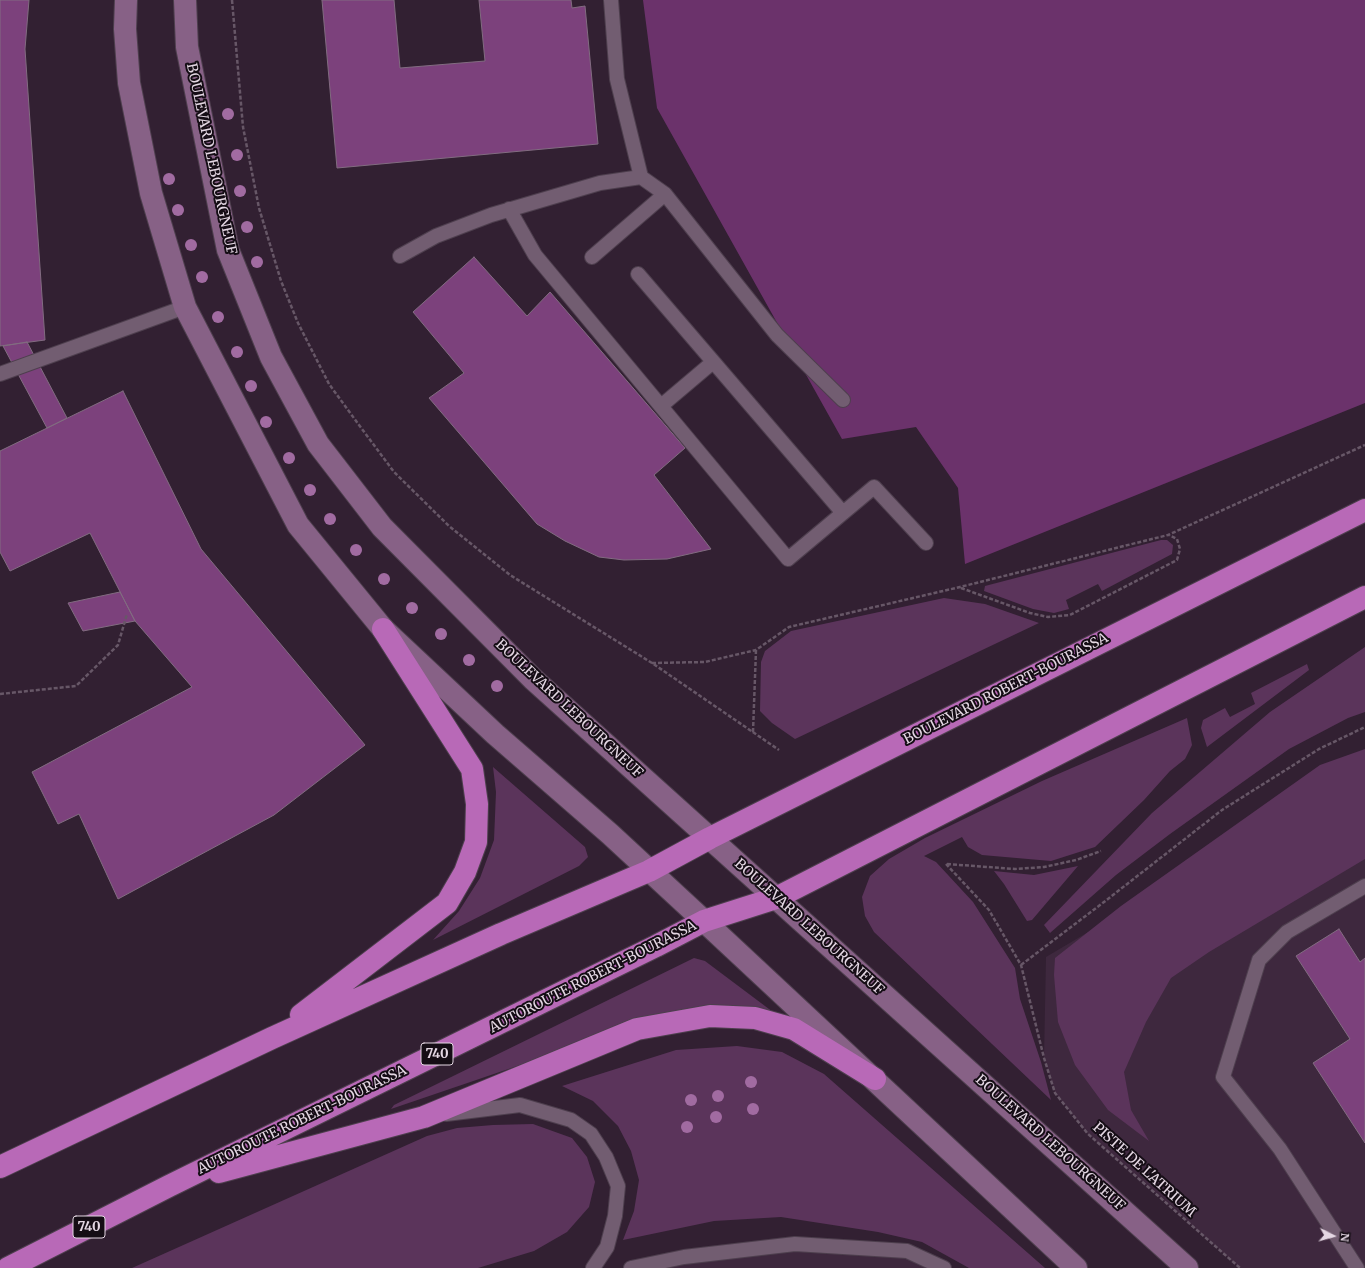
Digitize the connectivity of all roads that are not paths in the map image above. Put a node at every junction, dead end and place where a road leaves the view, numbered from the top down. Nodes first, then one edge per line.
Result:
1 (126, 0) edge
2 (185, 0) edge
3 (611, 0) edge
4 (641, 177) junction
5 (665, 194) junction
6 (509, 209) junction
7 (400, 256) dead end
8 (592, 257) dead end
9 (638, 274) dead end
10 (185, 307) junction
11 (713, 362) junction
12 (0, 374) edge
13 (843, 400) dead end
14 (661, 406) junction
15 (1365, 510) edge
16 (843, 513) junction
17 (926, 543) dead end
18 (1365, 598) edge
19 (383, 629) junction
20 (710, 838) junction
21 (649, 871) junction
22 (1365, 886) edge
23 (776, 898) junction
24 (704, 921) junction
25 (272, 1038) junction
26 (875, 1079) junction
27 (424, 1117) junction
28 (0, 1167) edge
29 (169, 1186) junction
30 (8, 1268) edge
31 (593, 1268) edge
32 (631, 1268) edge
33 (944, 1268) edge
34 (1076, 1268) edge
35 (1187, 1268) edge
36 (1357, 1268) edge

1 - 10 main road
2 - 20 main road, BOULEVARD LEBOURGNEUF
3 - 4 lane
4 - 5 lane
4 - 6 lane
5 - 8 lane
5 - 13 lane
6 - 7 lane
6 - 14 lane
9 - 11 lane
10 - 12 lane
10 - 19 main road
11 - 14 lane
11 - 16 lane
14 - 16 lane
15 - 20 highway, BOULEVARD ROBERT-BOURASSA
16 - 17 lane
18 - 23 highway
19 - 21 main road
19 - 25 highway
20 - 21 highway, BOULEVARD ROBERT-BOURASSA
20 - 23 main road, BOULEVARD LEBOURGNEUF
21 - 24 main road
21 - 25 highway
22 - 36 lane
23 - 24 highway
23 - 35 main road, BOULEVARD LEBOURGNEUF
24 - 26 main road
24 - 29 highway, AUTOROUTE ROBERT-BOURASSA / 740
25 - 28 highway
26 - 27 highway
26 - 34 main road
27 - 29 highway
27 - 31 lane
29 - 30 highway, AUTOROUTE ROBERT-BOURASSA / 740
32 - 33 lane

